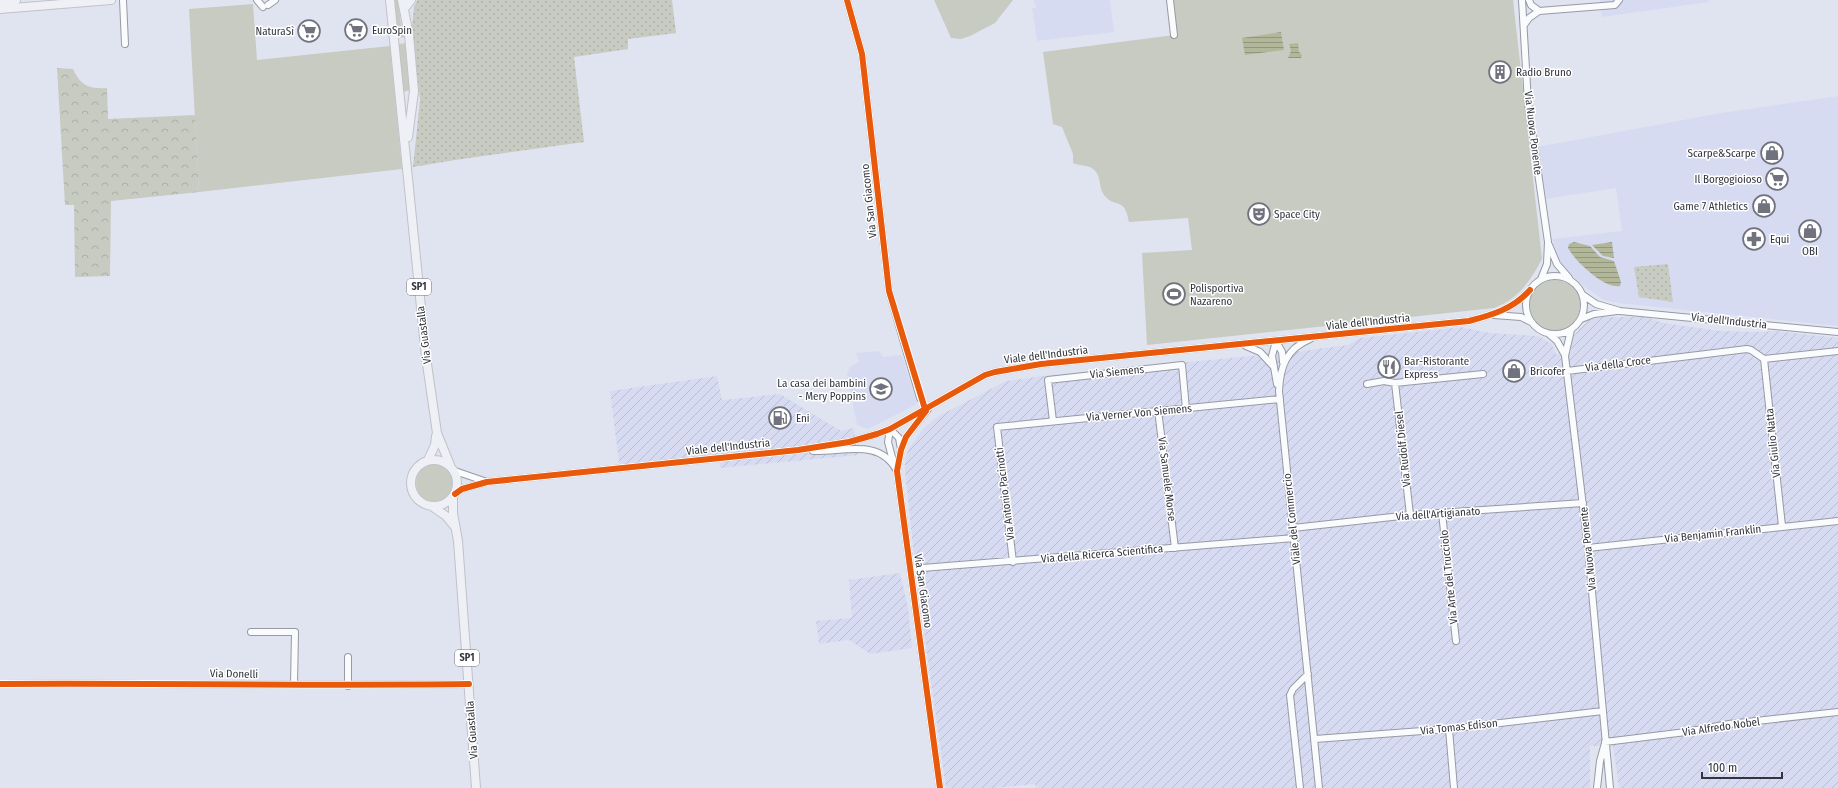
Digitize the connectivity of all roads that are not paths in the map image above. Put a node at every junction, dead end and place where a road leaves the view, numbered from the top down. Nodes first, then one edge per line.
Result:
1 (16, 0) edge
2 (111, 0) edge
3 (123, 0) edge
4 (275, 0) edge
5 (402, 0) edge
6 (411, 0) edge
7 (847, 0) edge
8 (1170, 0) edge
9 (1522, 0) edge
10 (1529, 0) edge
11 (1590, 0) edge
12 (1619, 0) edge
13 (0, 1) edge
14 (389, 2) edge
15 (262, 3) edge
16 (0, 8) edge
17 (1591, 8) junction
18 (404, 9) junction
19 (1539, 11) junction
20 (1524, 26) junction
21 (1174, 35) dead end
22 (409, 40) junction
23 (395, 41) junction
24 (125, 44) dead end
25 (414, 91) junction
26 (400, 93) junction
27 (407, 164) junction
28 (1548, 242) junction
29 (1541, 279) junction
30 (1571, 280) junction
31 (1530, 290) junction
32 (1583, 295) junction
33 (1620, 311) junction
34 (1494, 315) junction
35 (1582, 319) junction
36 (1532, 323) junction
37 (1572, 330) junction
38 (1838, 332) edge
39 (1549, 334) junction
40 (1320, 337) junction
41 (1276, 341) junction
42 (1242, 345) junction
43 (1838, 351) edge
44 (1565, 356) junction
45 (1764, 359) junction
46 (1283, 363) junction
47 (1274, 366) junction
48 (1567, 371) junction
49 (1483, 374) dead end
50 (1395, 383) junction
51 (1367, 384) dead end
52 (1279, 391) junction
53 (920, 398) dead end
54 (1280, 399) junction
55 (931, 405) junction
56 (1186, 409) junction
57 (1158, 410) junction
58 (1053, 421) junction
59 (997, 426) joint
60 (890, 429) junction
61 (437, 433) junction
62 (798, 450) junction
63 (901, 450) junction
64 (428, 460) junction
65 (893, 462) junction
66 (452, 468) junction
67 (897, 471) junction
68 (487, 482) junction
69 (454, 496) junction
70 (1583, 503) junction
71 (433, 506) junction
72 (1442, 513) junction
73 (1410, 515) junction
74 (1838, 521) edge
75 (1782, 526) junction
76 (1293, 528) junction
77 (456, 529) junction
78 (1294, 538) junction
79 (1175, 548) junction
80 (1588, 548) junction
81 (1013, 562) junction
82 (910, 569) junction
83 (251, 632) dead end
84 (1456, 641) dead end
85 (348, 657) dead end
86 (1308, 674) junction
87 (0, 684) edge
88 (469, 684) junction
89 (294, 685) junction
90 (348, 686) junction
91 (1603, 711) junction
92 (1838, 712) edge
93 (1449, 729) junction
94 (1314, 739) junction
95 (1605, 742) junction
96 (1609, 778) junction
97 (1598, 780) junction
98 (476, 788) edge
99 (940, 788) edge
100 (1300, 788) edge
101 (1319, 788) edge
102 (1454, 788) edge
103 (1597, 788) edge
104 (1610, 788) edge

1 - 13 main road
2 - 16 main road
3 - 24 street
4 - 15 street
5 - 18 main road, Via Guastalla / SP1
6 - 18 main road
7 - 53 street, Via San Giacomo
8 - 21 street
9 - 20 street, Via Nuova Ponente
10 - 19 street
11 - 17 street
12 - 17 street
14 - 23 main road, Via Guastalla / SP1
17 - 19 street
18 - 22 main road, Via Guastalla / SP1
19 - 20 street
20 - 28 street, Via Nuova Ponente
22 - 23 main road
22 - 25 main road, Via Guastalla / SP1
23 - 26 main road, Via Guastalla / SP1
25 - 26 main road
25 - 27 main road, Via Guastalla / SP1
26 - 27 main road, Via Guastalla / SP1
27 - 61 main road, Via Guastalla / SP1
28 - 29 street, Via Nuova Ponente
28 - 30 street, Via Nuova Ponente
29 - 30 street
29 - 31 street
30 - 32 street
31 - 34 street, Viale dell'Industria
31 - 36 street
32 - 33 street, Via dell'Industria
32 - 35 street
33 - 35 street, Via dell'Industria
33 - 38 street, Via dell'Industria
34 - 36 street, Viale dell'Industria
34 - 40 street, Viale dell'Industria
35 - 37 street
36 - 39 street
37 - 39 street
37 - 44 street, Via Nuova Ponente
39 - 44 street, Via Nuova Ponente
40 - 41 street, Viale dell'Industria
40 - 46 street
41 - 42 street, Viale dell'Industria
41 - 46 street
41 - 47 street
42 - 47 street
42 - 55 street, Viale dell'Industria
43 - 45 street
44 - 48 street, Via Nuova Ponente
45 - 48 street, Via della Croce
45 - 75 street, Via Giulio Natta
46 - 52 street, Viale del Commercio
47 - 52 street
48 - 70 street, Via Nuova Ponente
49 - 50 street
50 - 51 street
50 - 73 street, Via Rudolf Diesel
52 - 54 street, Viale del Commercio
54 - 56 street, Via Verner Von Siemens
54 - 76 street, Viale del Commercio
55 - 60 street, Viale dell'Industria
55 - 63 street, Via San Giacomo
56 - 57 street, Via Verner Von Siemens
56 - 58 street, Via Siemens
57 - 58 street, Via Verner Von Siemens
57 - 79 street, Via Samuele Morse
58 - 59 street, Via Verner Von Siemens
59 - 81 street, Via Antonio Pacinotti
60 - 62 street, Viale dell'Industria
60 - 63 street
60 - 65 street, Via San Giacomo
61 - 64 main road, Via Guastalla
61 - 66 main road, Via Guastalla / SP1
62 - 65 street
62 - 68 street, Viale dell'Industria
63 - 67 street, Via San Giacomo
64 - 66 main road
64 - 71 main road
65 - 67 street, Via San Giacomo
66 - 68 street, Viale dell'Industria
66 - 69 main road
67 - 82 street, Via San Giacomo
68 - 69 street, Viale dell'Industria
69 - 71 main road
69 - 77 main road, Via Guastalla / SP1
70 - 72 street, Via dell'Artigianato
70 - 80 street, Via Nuova Ponente
71 - 77 main road
72 - 73 street, Via dell'Artigianato
72 - 84 street, Via Arte del Trucciolo
73 - 76 street, Via dell'Artigianato
74 - 75 street, Via Benjamin Franklin
75 - 80 street, Via Benjamin Franklin
76 - 78 street, Viale del Commercio
77 - 88 main road, Via Guastalla / SP1
78 - 79 street, Via della Ricerca Scientifica
78 - 86 street, Viale del Commercio
79 - 81 street, Via della Ricerca Scientifica
80 - 91 street, Via Nuova Ponente
81 - 82 street, Via della Ricerca Scientifica
82 - 99 street, Via San Giacomo
83 - 89 street
85 - 90 street
86 - 94 street, Viale del Commercio
86 - 100 street
87 - 89 street, Via Donelli
88 - 90 street, Via Donelli
88 - 98 main road, Via Guastalla / SP1
89 - 90 street, Via Donelli
91 - 93 street, Via Tomas Edison
91 - 95 street, Via Nuova Ponente
92 - 95 street, Via Alfredo Nobel
93 - 94 street, Via Tomas Edison
93 - 102 street
94 - 101 street, Viale del Commercio
95 - 96 street, Via Nuova Ponente
95 - 97 street, Via Nuova Ponente
96 - 97 street
96 - 104 street, Via Nuova Ponente
97 - 103 street, Via Nuova Ponente

